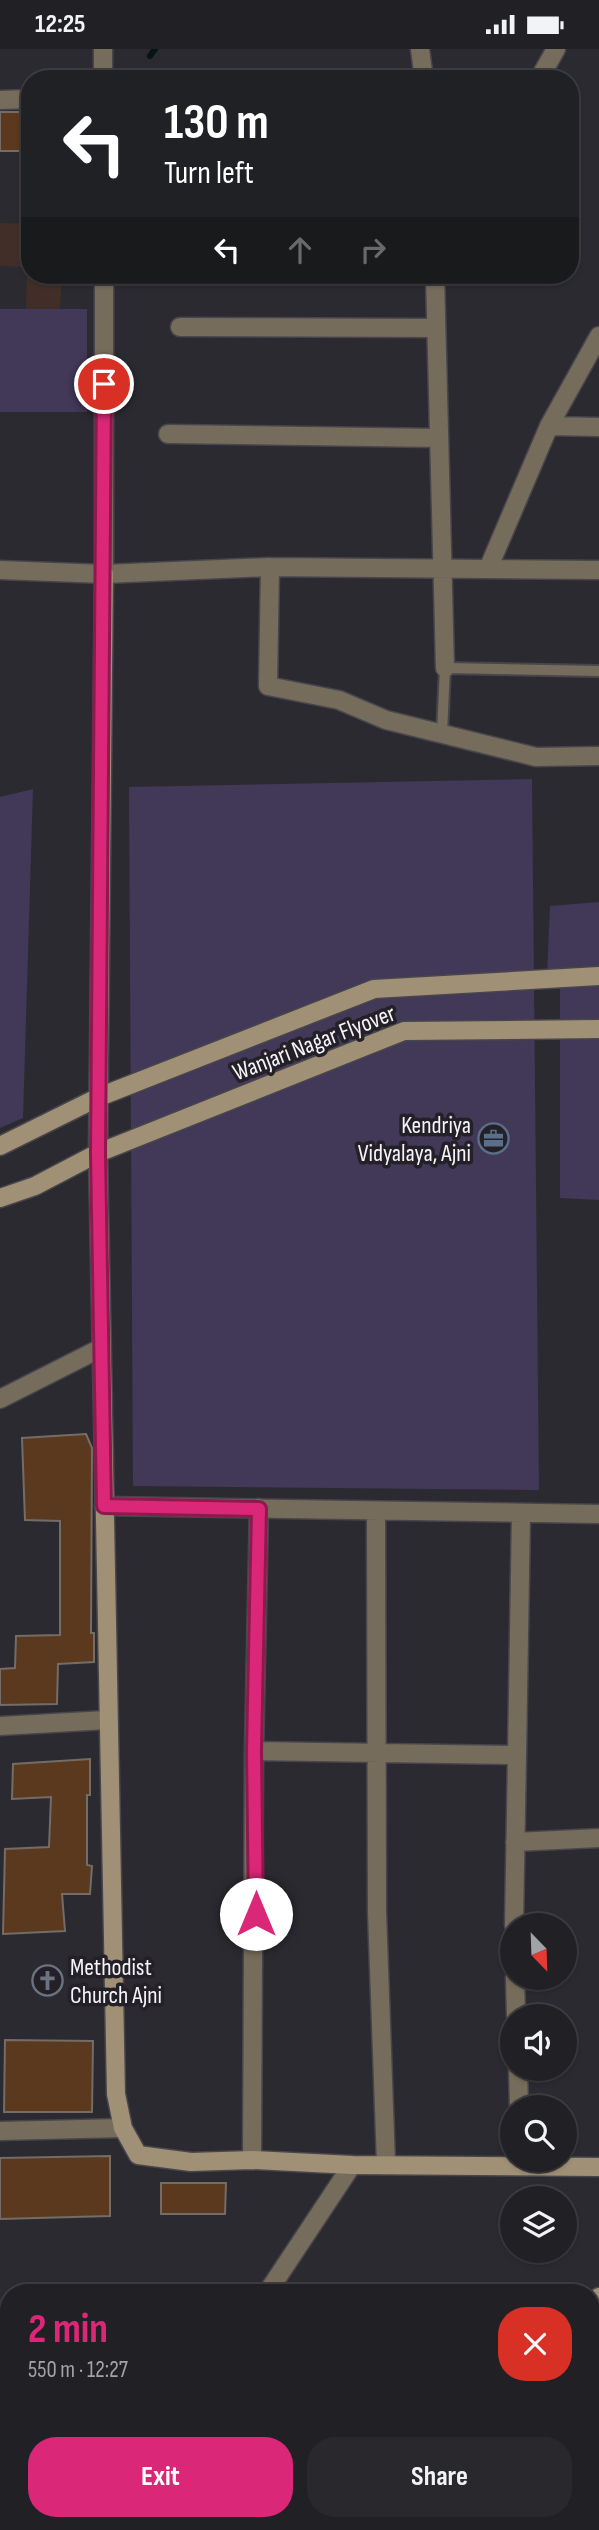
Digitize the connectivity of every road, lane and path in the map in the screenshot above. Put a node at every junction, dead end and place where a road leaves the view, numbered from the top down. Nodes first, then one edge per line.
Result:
1 (103, 49) edge
2 (420, 49) edge
3 (556, 49) edge
4 (103, 70) edge
5 (423, 70) edge
6 (544, 70) edge
7 (21, 99) edge
8 (0, 100) edge
9 (104, 284) edge
10 (435, 284) edge
11 (180, 327) dead end
12 (436, 328) junction
13 (599, 337) edge
14 (549, 426) junction
15 (599, 427) edge
16 (168, 434) dead end
17 (438, 438) junction
18 (270, 567) junction
19 (440, 569) junction
20 (488, 569) junction
21 (0, 570) edge
22 (599, 570) edge
23 (104, 574) junction
24 (445, 668) junction
25 (599, 671) edge
26 (442, 733) junction
27 (599, 756) edge
28 (599, 976) edge
29 (599, 1029) edge
30 (99, 1097) junction
31 (0, 1146) edge
32 (98, 1153) junction
33 (0, 1198) edge
34 (101, 1348) junction
35 (0, 1399) edge
36 (104, 1506) junction
37 (259, 1509) junction
38 (376, 1511) junction
39 (521, 1513) junction
40 (599, 1514) edge
41 (107, 1720) junction
42 (0, 1726) edge
43 (254, 1751) junction
44 (379, 1753) junction
45 (517, 1755) junction
46 (599, 1838) edge
47 (515, 1842) junction
48 (514, 1913) edge
49 (123, 2127) junction
50 (0, 2131) edge
51 (252, 2160) junction
52 (500, 2163) edge
53 (386, 2164) junction
54 (352, 2165) junction
55 (577, 2166) edge
56 (599, 2167) edge
57 (273, 2284) edge

1 - 4 street
2 - 5 street
3 - 6 street
7 - 8 street
9 - 23 street
10 - 12 street
11 - 12 street
12 - 17 street
13 - 14 street
14 - 15 street
14 - 20 street
16 - 17 street
17 - 19 street
18 - 19 street
18 - 23 street
18 - 26 street
19 - 20 street
19 - 24 street
20 - 22 street
21 - 23 street
23 - 30 street
24 - 25 lane
24 - 26 lane
26 - 27 street
28 - 30 street, Wanjari Nagar Flyover
29 - 32 street, Wanjari Nagar Flyover
30 - 31 street, Wanjari Nagar Flyover
30 - 32 street
32 - 33 street, Wanjari Nagar Flyover
32 - 34 street
34 - 35 street
34 - 36 street
36 - 37 street
36 - 41 street
37 - 38 street
37 - 43 street
38 - 39 street
38 - 44 street
39 - 40 street
39 - 45 street
41 - 42 street
41 - 49 street
43 - 44 street
43 - 51 street
44 - 45 street
44 - 53 street
45 - 47 street
46 - 47 street
47 - 48 street
49 - 50 street
49 - 51 street
51 - 54 street
52 - 53 street
53 - 54 street
54 - 57 street
55 - 56 street

